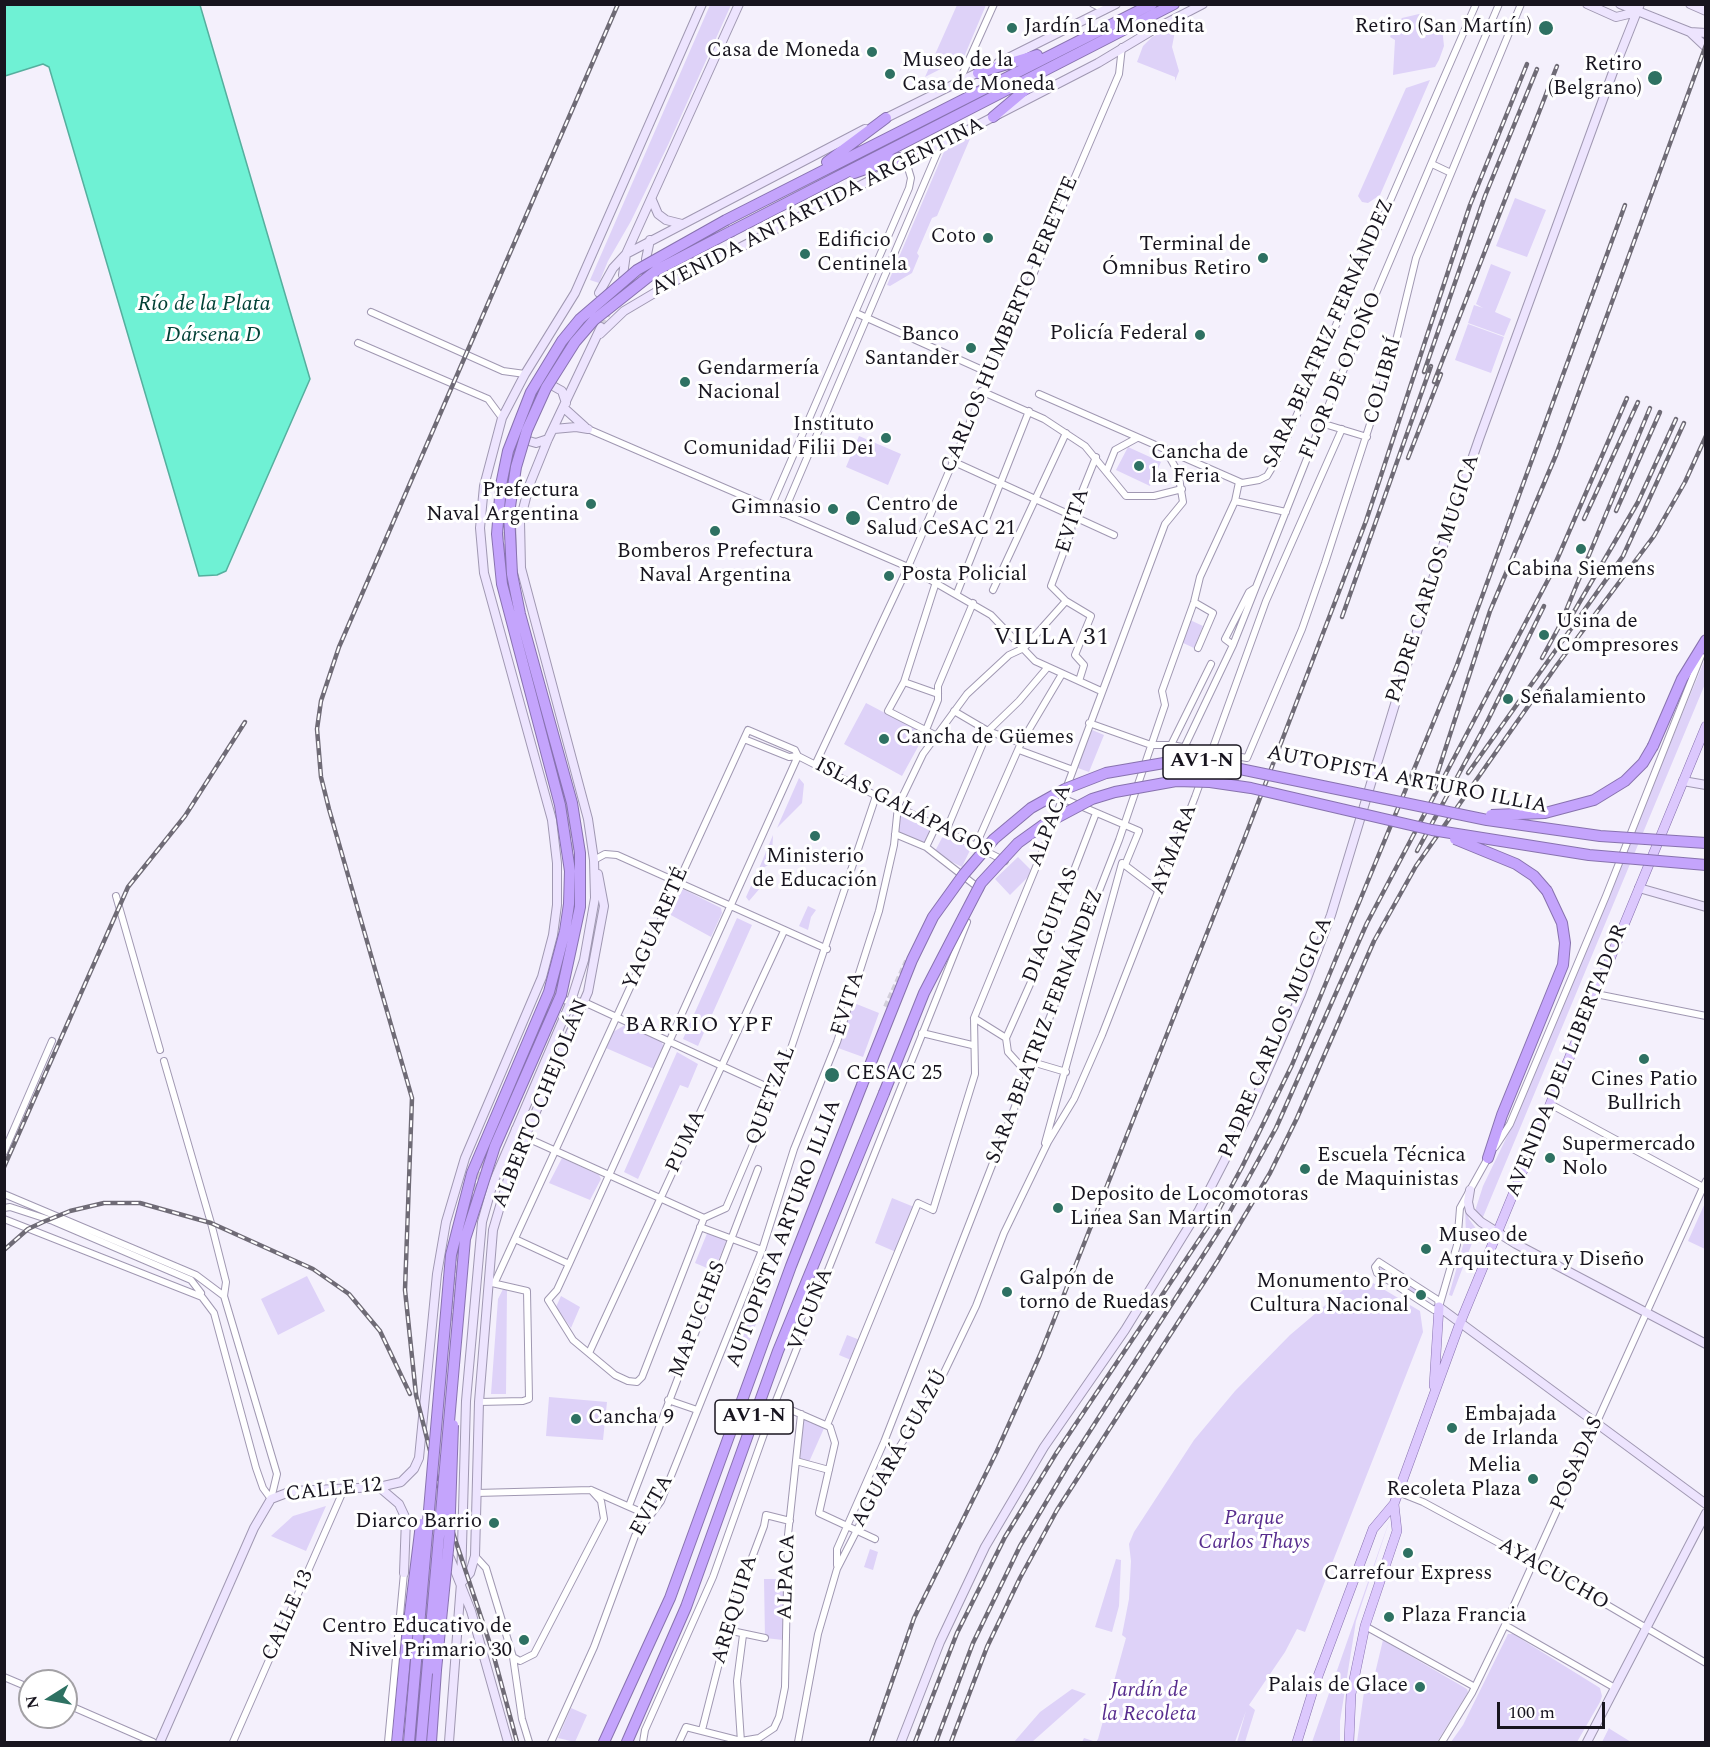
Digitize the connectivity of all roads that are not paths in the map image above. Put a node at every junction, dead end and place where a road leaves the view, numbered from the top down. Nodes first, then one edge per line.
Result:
1 (702, 4) edge
2 (739, 4) edge
3 (994, 4) edge
4 (1093, 4) edge
5 (1116, 4) edge
6 (1152, 4) edge
7 (1174, 4) edge
8 (1203, 4) edge
9 (1476, 4) edge
10 (1499, 4) edge
11 (1521, 4) edge
12 (1587, 4) edge
13 (1620, 4) edge
14 (1690, 4) edge
15 (1637, 7) edge
16 (1105, 10) junction
17 (1706, 11) edge
18 (1690, 32) junction
19 (1706, 33) edge
20 (1083, 38) junction
21 (1122, 47) junction
22 (1706, 47) edge
23 (1086, 50) junction
24 (978, 73) junction
25 (959, 82) junction
26 (993, 117) junction
27 (886, 118) junction
28 (941, 144) junction
29 (921, 154) junction
30 (904, 163) junction
31 (1432, 164) junction
32 (1451, 173) junction
33 (817, 186) junction
34 (774, 196) junction
35 (652, 200) junction
36 (683, 224) junction
37 (650, 240) junction
38 (626, 254) junction
39 (645, 259) dead end
40 (623, 275) tunnel mouth
41 (661, 280) tunnel mouth
42 (673, 282) junction
43 (599, 293) dead end
44 (370, 312) dead end
45 (856, 313) junction
46 (868, 319) junction
47 (601, 327) tunnel mouth
48 (597, 336) junction
49 (358, 344) dead end
50 (989, 372) junction
51 (525, 374) junction
52 (554, 386) dead end
53 (981, 391) junction
54 (1039, 394) dead end
55 (565, 405) junction
56 (1029, 411) junction
57 (501, 418) junction
58 (1321, 423) junction
59 (554, 429) junction
60 (588, 429) junction
61 (1342, 429) junction
62 (1066, 433) junction
63 (1367, 437) junction
64 (1137, 438) junction
65 (548, 439) junction
66 (530, 441) dead end
67 (1166, 451) junction
68 (1096, 457) junction
69 (952, 461) junction
70 (1107, 470) junction
71 (1001, 482) junction
72 (1240, 483) junction
73 (1182, 489) junction
74 (1036, 498) junction
75 (1235, 501) junction
76 (770, 509) junction
77 (1286, 512) junction
78 (783, 514) junction
79 (1073, 514) junction
80 (1114, 536) dead end
81 (908, 567) junction
82 (936, 582) junction
83 (993, 590) dead end
84 (957, 593) junction
85 (1066, 601) junction
86 (1194, 602) junction
87 (973, 603) junction
88 (1706, 642) edge
89 (1024, 648) junction
90 (1198, 648) dead end
91 (1211, 664) dead end
92 (1047, 668) junction
93 (1062, 674) junction
94 (1079, 681) junction
95 (904, 682) junction
96 (1101, 691) junction
97 (938, 694) junction
98 (954, 711) junction
99 (1089, 723) junction
100 (1706, 726) edge
101 (926, 730) junction
102 (988, 731) junction
103 (937, 736) junction
104 (744, 740) junction
105 (1151, 745) junction
106 (1171, 745) junction
107 (1020, 747) junction
108 (1184, 747) junction
109 (1210, 754) junction
110 (798, 756) junction
111 (816, 763) junction
112 (1073, 770) junction
113 (1683, 781) junction
114 (1706, 784) edge
115 (876, 796) junction
116 (1062, 798) junction
117 (898, 806) junction
118 (1435, 810) junction
119 (1096, 813) junction
120 (1124, 824) junction
121 (936, 826) junction
122 (1432, 830) junction
123 (946, 831) junction
124 (896, 834) junction
125 (1706, 843) edge
126 (976, 845) junction
127 (926, 847) junction
128 (594, 860) junction
129 (1007, 862) dead end
130 (1123, 864) junction
131 (1706, 865) edge
132 (677, 882) junction
133 (1639, 888) junction
134 (1159, 891) junction
135 (116, 896) dead end
136 (731, 907) junction
137 (1706, 907) edge
138 (784, 931) junction
139 (827, 949) junction
140 (1596, 994) junction
141 (566, 1000) junction
142 (584, 1002) junction
143 (617, 1016) junction
144 (1706, 1016) edge
145 (974, 1018) junction
146 (922, 1033) junction
147 (1006, 1038) junction
148 (52, 1041) dead end
149 (670, 1041) junction
150 (972, 1045) junction
151 (160, 1050) dead end
152 (164, 1061) dead end
153 (1032, 1062) junction
154 (722, 1066) junction
155 (1066, 1072) junction
156 (1027, 1073) junction
157 (776, 1090) junction
158 (1550, 1104) junction
159 (515, 1129) junction
160 (525, 1137) junction
161 (556, 1150) junction
162 (4, 1152) edge
163 (1488, 1158) junction
164 (1038, 1166) junction
165 (758, 1169) dead end
166 (609, 1174) junction
167 (1705, 1185) edge
168 (1470, 1190) junction
169 (4, 1194) edge
170 (662, 1197) junction
171 (4, 1208) edge
172 (704, 1218) junction
173 (4, 1219) edge
174 (700, 1227) junction
175 (1497, 1232) junction
176 (730, 1238) junction
177 (515, 1239) junction
178 (762, 1250) junction
179 (569, 1264) junction
180 (492, 1283) junction
181 (224, 1296) junction
182 (210, 1306) junction
183 (464, 1307) dead end
184 (1439, 1307) junction
185 (1646, 1313) junction
186 (472, 1319) junction
187 (1460, 1323) junction
188 (1706, 1344) edge
189 (589, 1353) junction
190 (452, 1371) junction
191 (1433, 1394) junction
192 (669, 1400) junction
193 (466, 1401) junction
194 (479, 1402) junction
195 (775, 1403) junction
196 (696, 1410) junction
197 (801, 1414) junction
198 (1597, 1423) junction
199 (828, 1425) junction
200 (477, 1443) junction
201 (434, 1459) junction
202 (796, 1461) junction
203 (829, 1470) junction
204 (379, 1487) junction
205 (344, 1489) junction
206 (591, 1490) junction
207 (1398, 1492) junction
208 (476, 1493) junction
209 (271, 1499) junction
210 (1394, 1504) junction
211 (1706, 1504) edge
212 (629, 1506) junction
213 (1706, 1513) edge
214 (650, 1516) junction
215 (790, 1521) junction
216 (847, 1526) junction
217 (856, 1530) junction
218 (875, 1539) dead end
219 (475, 1556) junction
220 (450, 1558) dead end
221 (410, 1560) dead end
222 (1534, 1562) junction
223 (837, 1569) junction
224 (404, 1573) junction
225 (461, 1583) junction
226 (459, 1615) junction
227 (1505, 1625) junction
228 (1365, 1626) junction
229 (445, 1627) dead end
230 (1648, 1627) junction
231 (727, 1630) junction
232 (743, 1635) junction
233 (765, 1638) dead end
234 (513, 1657) junction
235 (1706, 1663) edge
236 (4, 1677) edge
237 (18, 1683) edge
238 (1475, 1688) junction
239 (1615, 1688) junction
240 (78, 1709) edge
241 (702, 1730) junction
242 (642, 1741) edge
243 (741, 1742) edge
244 (153, 1743) edge
245 (160, 1743) edge
246 (233, 1743) edge
247 (388, 1743) edge
248 (397, 1743) edge
249 (409, 1743) edge
250 (420, 1743) edge
251 (431, 1743) edge
252 (449, 1743) edge
253 (508, 1743) edge
254 (529, 1743) edge
255 (551, 1743) edge
256 (604, 1743) edge
257 (627, 1743) edge
258 (679, 1743) edge
259 (798, 1743) edge
260 (901, 1743) edge
261 (1297, 1743) edge
262 (1349, 1743) edge
263 (1442, 1743) edge
264 (1587, 1743) edge

1 - 51 main road
2 - 35 main road
3 - 25 street
4 - 16 street
5 - 16 main road
6 - 20 highway
7 - 23 highway
8 - 21 main road, AVENIDA ANTÁRTIDA ARGENTINA
9 - 72 street, SARA BEATRIZ FERNÁNDEZ
10 - 31 street, FLOR DE OTOÑO
11 - 32 street, COLIBRÍ
12 - 15 main road
13 - 15 main road
14 - 17 main road
15 - 18 main road
15 - 260 main road, PADRE CARLOS MUGICA
16 - 24 main road
18 - 19 main road
18 - 22 main road
20 - 24 highway
20 - 34 highway
21 - 26 main road, AVENIDA ANTÁRTIDA ARGENTINA
21 - 50 street, CARLOS HUMBERTO PERETTE
23 - 26 highway
23 - 33 highway
24 - 25 main road
25 - 27 main road
26 - 28 main road, AVENIDA ANTÁRTIDA ARGENTINA
27 - 34 highway
27 - 36 main road
28 - 29 main road, AVENIDA ANTÁRTIDA ARGENTINA
28 - 46 street
29 - 30 main road, AVENIDA ANTÁRTIDA ARGENTINA
29 - 33 highway
30 - 42 main road, AVENIDA ANTÁRTIDA ARGENTINA
30 - 45 street
31 - 32 street
31 - 58 street, FLOR DE OTOÑO
32 - 63 street, COLIBRÍ
33 - 190 highway, bridge
34 - 201 highway, bridge
35 - 36 main road
35 - 38 main road
36 - 37 main road
37 - 38 main road
37 - 39 main road
38 - 40 main road
38 - 43 main road
41 - 42 main road
42 - 48 main road, AVENIDA ANTÁRTIDA ARGENTINA
44 - 51 street
45 - 46 street
45 - 76 street
46 - 50 street
46 - 78 street
47 - 48 main road
48 - 55 main road
49 - 57 street
50 - 53 street, CARLOS HUMBERTO PERETTE
51 - 57 main road
52 - 55 main road
53 - 56 street
53 - 69 street, CARLOS HUMBERTO PERETTE
54 - 64 street
55 - 59 main road
55 - 60 main road
56 - 62 street
56 - 71 street
57 - 204 main road, CALLE 12
58 - 61 street
58 - 77 street, FLOR DE OTOÑO
59 - 60 main road
59 - 65 main road
60 - 76 street
61 - 63 street
61 - 109 street, AYMARA
62 - 68 street
62 - 74 street
63 - 109 street, COLIBRÍ
64 - 67 street
64 - 70 street
65 - 66 main road
65 - 128 main road
67 - 72 street
67 - 73 street
68 - 70 street
68 - 79 street, EVITA
69 - 71 street
69 - 81 street, CARLOS HUMBERTO PERETTE
70 - 73 street
71 - 74 street
71 - 84 street
72 - 75 street, SARA BEATRIZ FERNÁNDEZ
73 - 96 street, ALPACA
74 - 79 street
74 - 83 street
75 - 77 street
75 - 86 street, SARA BEATRIZ FERNÁNDEZ
76 - 78 street
77 - 108 street, FLOR DE OTOÑO
78 - 81 street
79 - 80 street
79 - 85 street, EVITA
81 - 82 street
81 - 111 street, CARLOS HUMBERTO PERETTE
82 - 84 street
82 - 95 street
84 - 87 street
85 - 89 street, EVITA
85 - 94 street
86 - 90 street
86 - 105 street, SARA BEATRIZ FERNÁNDEZ
87 - 89 street
87 - 97 street
88 - 118 highway, bridge
88 - 163 street, AVENIDA DEL LIBERTADOR
89 - 92 street
89 - 98 street, EVITA
91 - 106 street
92 - 93 street
92 - 102 street
93 - 94 street
93 - 107 street
94 - 96 street
95 - 97 street
95 - 101 street
96 - 99 street, ALPACA
97 - 101 street
98 - 102 street
98 - 103 street, EVITA
99 - 105 street
99 - 112 street, ALPACA
100 - 113 main road, AVENIDA DEL LIBERTADOR
101 - 103 street
102 - 107 street
102 - 123 street
103 - 117 street, EVITA
104 - 110 street, ISLAS GALÁPAGOS
104 - 110 street, ISLAS GALÁPAGOS
104 - 132 street, YAGUARETÉ
105 - 106 street
105 - 120 street, SARA BEATRIZ FERNÁNDEZ
106 - 108 street
107 - 112 street
107 - 126 street
108 - 109 street
109 - 134 street, AYMARA
110 - 111 street, ISLAS GALÁPAGOS
110 - 136 street
111 - 115 street, ISLAS GALÁPAGOS
112 - 116 street, ALPACA
113 - 114 main road
113 - 133 main road, AVENIDA DEL LIBERTADOR
115 - 117 street, ISLAS GALÁPAGOS
115 - 139 street, QUETZAL
116 - 119 street
116 - 145 street, ALPACA
117 - 121 street, ISLAS GALÁPAGOS
117 - 124 street, EVITA
118 - 125 highway, AUTOPISTA ARTURO ILLIA / AV1-N, bridge
118 - 256 highway, AUTOPISTA ARTURO ILLIA / AV1-N, bridge
119 - 120 street
119 - 147 street, DIAGUITAS
120 - 130 street
120 - 153 street, SARA BEATRIZ FERNÁNDEZ
121 - 123 street, ISLAS GALÁPAGOS
121 - 127 street
122 - 131 highway, AUTOPISTA ARTURO ILLIA / AV1-N, bridge
122 - 163 highway, bridge
122 - 257 highway, AUTOPISTA ARTURO ILLIA / AV1-N, bridge
123 - 126 street, ISLAS GALÁPAGOS
124 - 127 street
124 - 178 street, EVITA
126 - 129 street, ISLAS GALÁPAGOS
127 - 146 street, VICUÑA
128 - 132 street
128 - 141 main road
128 - 142 main road, ALBERTO CHEJOLÁN
130 - 134 street
130 - 155 street
132 - 136 street
132 - 143 street, YAGUARETÉ
133 - 137 main road
133 - 140 main road, AVENIDA DEL LIBERTADOR
134 - 164 street, AYMARA
135 - 151 street
136 - 138 street
136 - 149 street
138 - 139 street
138 - 154 street, PUMA
139 - 157 street, QUETZAL
140 - 144 street
140 - 158 main road, AVENIDA DEL LIBERTADOR
141 - 142 street
141 - 159 main road
142 - 143 street
142 - 160 main road, ALBERTO CHEJOLÁN
143 - 149 street
143 - 161 street, YAGUARETÉ
145 - 147 street
145 - 150 street, ALPACA
146 - 150 street
146 - 195 street, VICUÑA
147 - 156 street
148 - 162 street
149 - 154 street
149 - 166 street
150 - 199 street, ALPACA
152 - 181 street
153 - 155 street
153 - 156 street, SARA BEATRIZ FERNÁNDEZ
154 - 157 street
154 - 170 street, PUMA
155 - 164 street
156 - 216 street, SARA BEATRIZ FERNÁNDEZ
157 - 172 street, QUETZAL
158 - 167 street
158 - 175 main road, AVENIDA DEL LIBERTADOR
159 - 160 street
159 - 186 main road
160 - 161 street
160 - 180 main road, ALBERTO CHEJOLÁN
161 - 166 street
161 - 177 street, YAGUARETÉ
163 - 168 street, AVENIDA DEL LIBERTADOR
164 - 217 street, AGUARÁ GUAZÚ
165 - 176 street, MAPUCHES
166 - 170 street
166 - 179 street
167 - 185 street, POSADAS
168 - 175 main road
168 - 184 street, AVENIDA DEL LIBERTADOR
169 - 181 street
170 - 172 street
170 - 189 street, PUMA
171 - 182 street
172 - 174 street
173 - 182 street
174 - 176 street
174 - 189 street
175 - 185 main road
175 - 187 main road, AVENIDA DEL LIBERTADOR
176 - 178 street
176 - 192 street, MAPUCHES
177 - 179 street
177 - 180 street, YAGUARETÉ
178 - 196 street, EVITA
179 - 189 street
180 - 194 main road, ALBERTO CHEJOLÁN
180 - 194 street
181 - 209 street
182 - 209 street
183 - 186 main road
184 - 184 street
184 - 187 main road
184 - 191 main road
185 - 188 main road
185 - 198 street, POSADAS
186 - 193 main road
187 - 191 main road, AVENIDA DEL LIBERTADOR
187 - 198 main road
190 - 250 highway, bridge
190 - 251 highway, bridge
191 - 207 main road, AVENIDA DEL LIBERTADOR
192 - 196 street
192 - 212 street, MAPUCHES
193 - 200 main road
193 - 225 main road
194 - 200 main road, ALBERTO CHEJOLÁN
195 - 197 street
195 - 242 street, VICUÑA
196 - 214 street, EVITA
197 - 199 street
197 - 202 street, ALPACA
198 - 211 main road
198 - 222 street, POSADAS
199 - 203 street
200 - 208 main road, ALBERTO CHEJOLÁN
201 - 248 highway, bridge
201 - 249 highway, bridge
202 - 203 street
202 - 215 street, ALPACA
203 - 216 street
204 - 205 main road, CALLE 12
204 - 224 main road
205 - 209 main road, CALLE 12
205 - 246 street, CALLE 13
206 - 208 street
206 - 212 street
206 - 234 street
207 - 210 main road, AVENIDA DEL LIBERTADOR
207 - 222 street, AYACUCHO
208 - 219 main road, ALBERTO CHEJOLÁN
209 - 245 main road
210 - 228 main road, AVENIDA DEL LIBERTADOR
210 - 261 main road
212 - 214 street
213 - 230 main road
214 - 255 street, EVITA
215 - 231 street, AREQUIPA
215 - 243 street, ALPACA
216 - 217 street
216 - 223 street, SARA BEATRIZ FERNÁNDEZ
217 - 218 street
217 - 223 street, AGUARÁ GUAZÚ
219 - 225 main road
219 - 234 street
220 - 225 main road
221 - 224 main road
222 - 227 street, POSADAS
222 - 230 street, AYACUCHO
223 - 259 street, AGUARÁ GUAZÚ
224 - 247 street
225 - 226 main road
225 - 253 main road
226 - 229 main road
226 - 252 main road
227 - 238 street, POSADAS
227 - 239 street
228 - 238 street
228 - 262 main road, AVENIDA DEL LIBERTADOR
230 - 235 street, AYACUCHO
230 - 239 main road
231 - 232 street
231 - 241 street, AREQUIPA
232 - 233 street
232 - 243 street
234 - 254 street
236 - 237 street
238 - 263 street, POSADAS
239 - 264 main road
240 - 244 street
241 - 243 street
241 - 258 street

